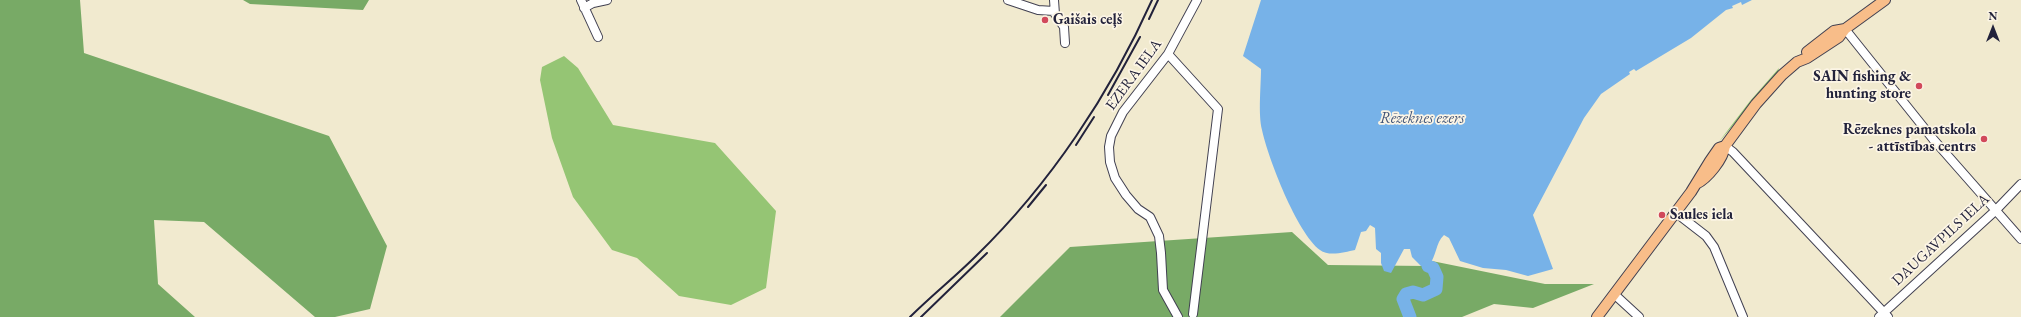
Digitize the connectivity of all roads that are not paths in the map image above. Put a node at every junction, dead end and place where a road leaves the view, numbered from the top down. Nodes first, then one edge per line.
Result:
1 (607, 0) edge
2 (1008, 0) edge
3 (1054, 0) edge
4 (1196, 0) edge
5 (1885, 0) edge
6 (582, 4) edge
7 (1054, 11) junction
8 (1845, 29) junction
9 (598, 37) dead end
10 (1065, 43) dead end
11 (1168, 54) junction
12 (1726, 146) junction
13 (2021, 184) edge
14 (1995, 211) junction
15 (1675, 212) junction
16 (2021, 240) edge
17 (1614, 294) junction
18 (1193, 314) dead end
19 (1884, 316) edge
20 (1178, 317) edge
21 (1597, 317) edge
22 (1639, 317) edge
23 (1743, 317) edge

1 - 6 street
2 - 7 street
3 - 7 street
4 - 11 street, EZERA IELA
5 - 8 main road
6 - 9 street
7 - 10 street
8 - 12 main road
8 - 14 street
11 - 18 street
11 - 20 street, EZERA IELA
12 - 15 main road
12 - 19 street
13 - 14 street, DAUGAVPILS IELA
14 - 16 street
14 - 19 street, DAUGAVPILS IELA
15 - 17 main road
15 - 23 street
17 - 21 main road
17 - 22 street

